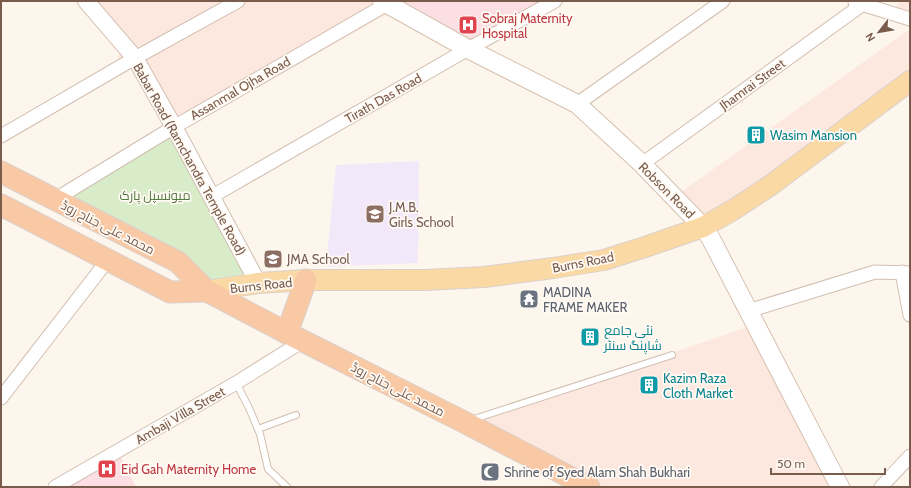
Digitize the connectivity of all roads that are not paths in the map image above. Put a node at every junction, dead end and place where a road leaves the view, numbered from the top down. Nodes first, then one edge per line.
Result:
1 (86, 1) edge
2 (238, 1) edge
3 (555, 1) edge
4 (724, 1) edge
5 (384, 2) edge
6 (858, 2) edge
7 (910, 19) edge
8 (468, 49) junction
9 (135, 58) junction
10 (910, 81) edge
11 (577, 104) junction
12 (174, 127) junction
13 (1, 136) edge
14 (642, 164) junction
15 (1, 172) edge
16 (211, 197) junction
17 (54, 200) junction
18 (1, 205) edge
19 (703, 227) junction
20 (107, 260) junction
21 (906, 272) edge
22 (306, 280) junction
23 (258, 283) junction
24 (207, 291) junction
25 (748, 311) junction
26 (910, 315) edge
27 (295, 337) junction
28 (672, 355) dead end
29 (236, 384) junction
30 (1, 398) edge
31 (296, 415) dead end
32 (464, 422) junction
33 (258, 429) junction
34 (910, 456) edge
35 (55, 487) edge
36 (287, 487) edge
37 (588, 487) edge
38 (840, 487) edge
39 (881, 487) edge

1 - 9 street, Babar Road (Ramchandra Temple Road)
2 - 9 street
3 - 8 street, Tirath Das Road
4 - 11 street
5 - 8 main road, Robson Road
5 - 12 street, Assanmal Ojha Road
6 - 7 street
6 - 14 street, Jhamrai Street
8 - 11 main road, Robson Road
8 - 16 street, Tirath Das Road
9 - 12 street, Babar Road (Ramchandra Temple Road)
9 - 13 street
10 - 19 main road, Burns Road
11 - 14 main road, Robson Road
12 - 16 street, Babar Road (Ramchandra Temple Road)
12 - 17 street, Assanmal Ojha Road
14 - 19 main road, Robson Road
15 - 17 highway, محمد علی جناح روڈ
16 - 23 street, Babar Road (Ramchandra Temple Road)
17 - 24 highway, محمد علی جناح روڈ
18 - 20 highway, محمد علی جناح روڈ
19 - 22 main road, Burns Road
19 - 25 main road, Robson Road
20 - 24 highway, محمد علی جناح روڈ
20 - 30 street
21 - 25 street
21 - 26 street
22 - 23 main road, Burns Road
22 - 27 highway
23 - 24 main road, Burns Road
24 - 27 highway, محمد علی جناح روڈ
25 - 38 main road, Robson Road
27 - 29 street, Ambaji Villa Street
27 - 32 highway, محمد علی جناح روڈ
28 - 32 lane
29 - 33 lane
29 - 35 street, Ambaji Villa Street
31 - 33 lane
32 - 37 highway, محمد علی جناح روڈ
33 - 36 lane
34 - 39 street

